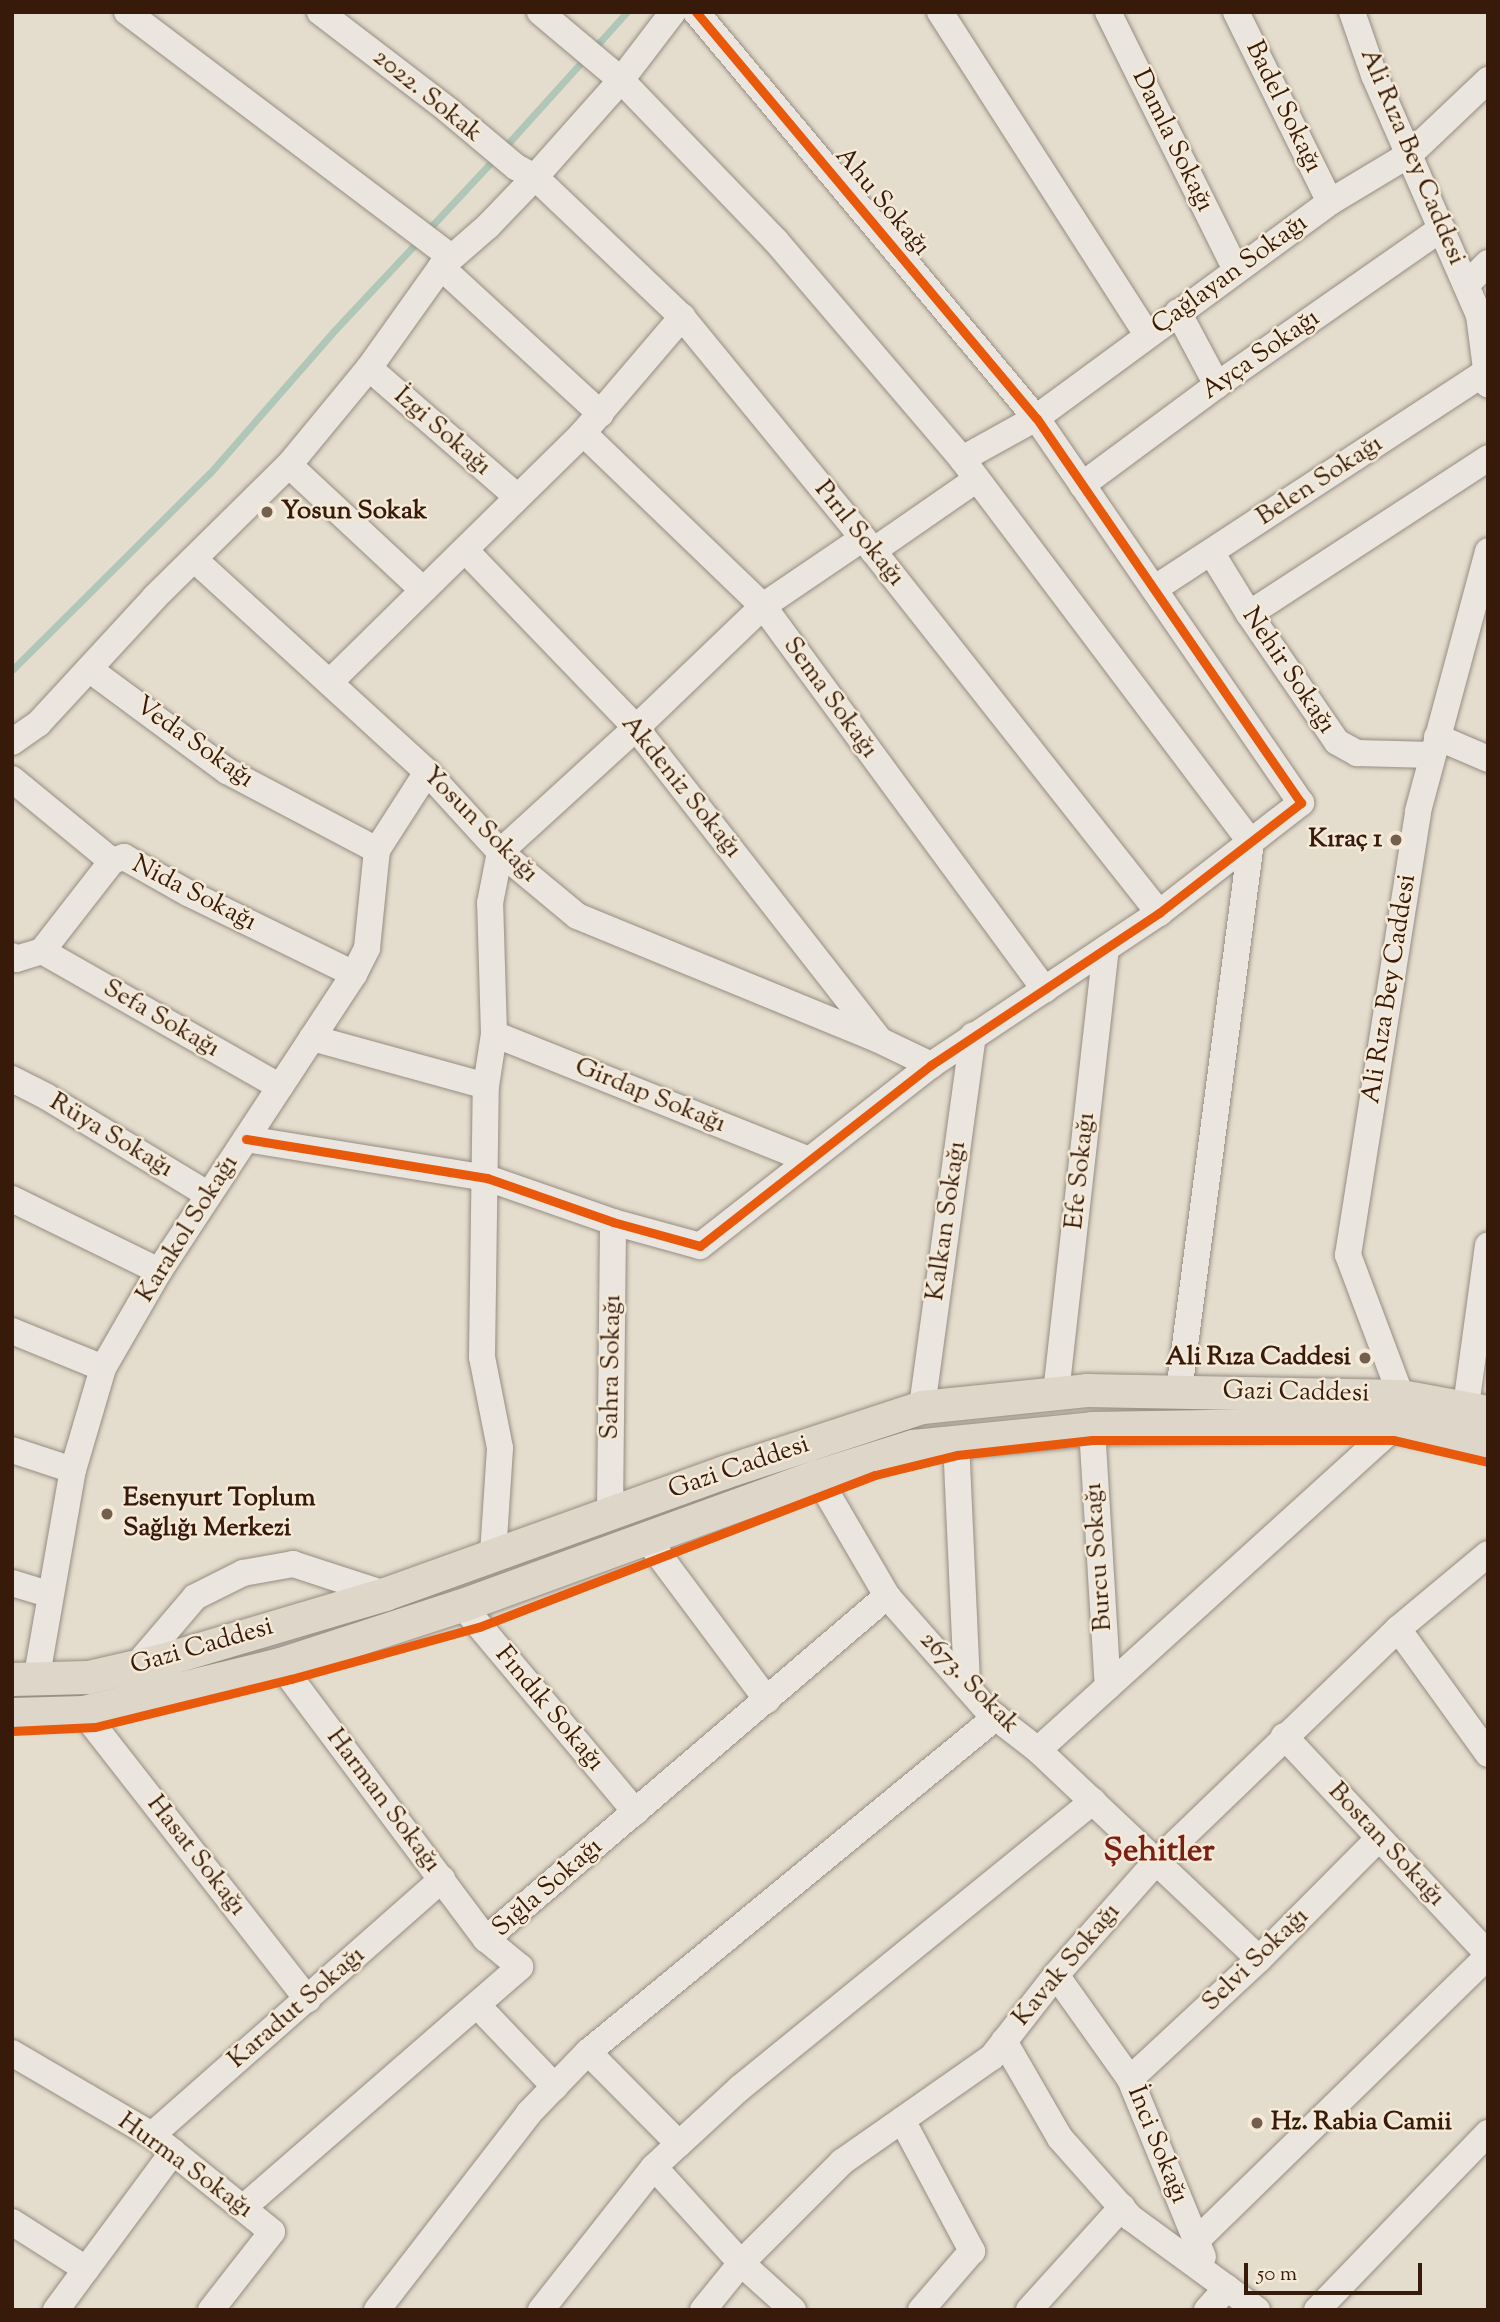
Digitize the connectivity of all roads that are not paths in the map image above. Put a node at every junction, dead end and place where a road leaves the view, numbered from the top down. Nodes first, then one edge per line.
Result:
1 (127, 12) edge
2 (320, 12) edge
3 (540, 12) edge
4 (673, 12) edge
5 (696, 12) edge
6 (940, 12) edge
7 (1108, 12) edge
8 (1236, 12) edge
9 (1352, 12) edge
10 (616, 76) junction
11 (1488, 80) edge
12 (1410, 153) junction
13 (526, 172) junction
14 (1330, 202) junction
15 (1442, 228) junction
16 (444, 257) junction
17 (1488, 263) edge
18 (1236, 270) junction
19 (1466, 285) junction
20 (1178, 312) junction
21 (682, 317) junction
22 (1147, 335) junction
23 (369, 368) junction
24 (1487, 378) edge
25 (1217, 385) junction
26 (601, 414) junction
27 (1036, 418) junction
28 (583, 433) junction
29 (1488, 458) edge
30 (289, 465) junction
31 (970, 469) junction
32 (1082, 485) junction
33 (516, 496) junction
34 (868, 545) junction
35 (465, 550) junction
36 (1488, 551) edge
37 (1210, 552) junction
38 (194, 559) junction
39 (422, 589) junction
40 (1154, 589) junction
41 (1480, 598) edge
42 (763, 606) junction
43 (1249, 614) junction
44 (89, 669) junction
45 (331, 681) junction
46 (636, 728) junction
47 (12, 741) edge
48 (1434, 746) junction
49 (1488, 759) edge
50 (427, 772) junction
51 (12, 779) edge
52 (1251, 842) junction
53 (377, 850) junction
54 (500, 852) junction
55 (112, 861) junction
56 (1159, 913) junction
57 (1106, 949) junction
58 (42, 951) junction
59 (12, 956) edge
60 (354, 974) junction
61 (1045, 990) junction
62 (494, 1034) junction
63 (973, 1035) junction
64 (312, 1038) junction
65 (879, 1040) junction
66 (931, 1065) junction
67 (12, 1079) edge
68 (280, 1087) junction
69 (486, 1087) junction
70 (246, 1139) junction
71 (807, 1159) junction
72 (487, 1178) junction
73 (209, 1195) junction
74 (12, 1199) edge
75 (613, 1222) junction
76 (1488, 1245) edge
77 (159, 1271) junction
78 (12, 1331) edge
79 (103, 1368) junction
80 (1179, 1391) junction
81 (1056, 1393) junction
82 (922, 1408) junction
83 (1477, 1409) edge
84 (1399, 1411) junction
85 (1091, 1428) junction
86 (956, 1441) junction
87 (1488, 1443) edge
88 (12, 1450) edge
89 (74, 1470) junction
90 (817, 1476) junction
91 (610, 1513) junction
92 (647, 1539) junction
93 (493, 1554) junction
94 (1488, 1554) edge
95 (12, 1583) edge
96 (49, 1594) junction
97 (385, 1594) junction
98 (887, 1596) junction
99 (461, 1605) junction
100 (1398, 1629) junction
101 (280, 1664) junction
102 (137, 1665) junction
103 (24, 1680) edge
104 (967, 1687) junction
105 (1108, 1687) junction
106 (767, 1700) junction
107 (83, 1712) junction
108 (12, 1714) edge
109 (996, 1717) junction
110 (1284, 1736) junction
111 (1483, 1738) edge
112 (1038, 1750) junction
113 (1093, 1801) junction
114 (636, 1812) junction
115 (1379, 1838) junction
116 (1157, 1861) junction
117 (442, 1879) junction
118 (486, 1939) junction
119 (1488, 1955) edge
120 (1259, 1959) junction
121 (1056, 1975) junction
122 (308, 2000) junction
123 (477, 2005) junction
124 (1004, 2041) junction
125 (588, 2052) junction
126 (12, 2053) edge
127 (1130, 2079) junction
128 (555, 2087) junction
129 (902, 2120) junction
130 (1488, 2133) edge
131 (152, 2135) junction
132 (679, 2144) junction
133 (173, 2152) junction
134 (654, 2168) junction
135 (244, 2207) junction
136 (1122, 2207) junction
137 (12, 2222) edge
138 (1196, 2241) junction
139 (741, 2263) junction
140 (86, 2269) junction
141 (1219, 2281) junction
142 (55, 2310) edge
143 (211, 2310) edge
144 (377, 2310) edge
145 (541, 2310) edge
146 (703, 2310) edge
147 (793, 2310) edge
148 (921, 2310) edge
149 (1029, 2310) edge
150 (1207, 2310) edge
151 (1258, 2310) edge
152 (1317, 2310) edge

1 - 16 street
2 - 13 street, 2022. Sokak
3 - 10 street
4 - 10 street
5 - 27 street, Ahu Sokağı
6 - 22 street
7 - 18 street, Damla Sokağı
8 - 14 street, Badel Sokağı
9 - 12 street, Ali Rıza Bey Caddesi
10 - 13 street
10 - 31 street
11 - 12 street, Çağlayan Sokağı
12 - 14 street, Çağlayan Sokağı
12 - 15 street, Ali Rıza Bey Caddesi
13 - 16 street
13 - 21 street, Pırıl Sokağı
14 - 18 street, Çağlayan Sokağı
15 - 19 street, Ali Rıza Bey Caddesi
15 - 25 street, Ayça Sokağı
16 - 23 street
16 - 26 street
17 - 19 street
18 - 20 street, Çağlayan Sokağı
19 - 24 street, Ali Rıza Bey Caddesi
20 - 22 street, Çağlayan Sokağı
20 - 25 street
21 - 26 street
21 - 34 street, Pırıl Sokağı
22 - 27 street, Çağlayan Sokağı
23 - 30 street
23 - 33 street, İzgi Sokağı
24 - 37 street, Belen Sokağı
25 - 32 street, Ayça Sokağı
26 - 28 street
27 - 31 street, Çağlayan Sokağı
27 - 32 street, Ahu Sokağı
28 - 33 street
28 - 42 street, Sema Sokağı
29 - 43 street
30 - 38 street
30 - 39 street
31 - 34 street, Çağlayan Sokağı
31 - 52 street
32 - 40 street, Ahu Sokağı
33 - 35 street
34 - 42 street, Çağlayan Sokağı
34 - 56 street, Pırıl Sokağı
35 - 39 street
35 - 46 street, Akdeniz Sokağı
36 - 41 street, Ali Rıza Bey Caddesi
37 - 40 street, Belen Sokağı
37 - 43 street, Nehir Sokağı
38 - 44 street
38 - 45 street, Yosun Sokağı
39 - 45 street
40 - 52 street, Ahu Sokağı
41 - 48 street, Ali Rıza Bey Caddesi
42 - 46 street, Çağlayan Sokağı
42 - 61 street, Sema Sokağı
43 - 48 street, Nehir Sokağı
44 - 47 street
44 - 53 street, Veda Sokağı
45 - 50 street, Yosun Sokağı
46 - 54 street, Çağlayan Sokağı
46 - 65 street, Akdeniz Sokağı
48 - 49 street
48 - 84 street, Ali Rıza Bey Caddesi
50 - 53 street, Karakol Sokağı
50 - 54 street, Yosun Sokağı
51 - 55 street, Nida Sokağı
52 - 56 street
52 - 80 street
53 - 60 street, Karakol Sokağı
54 - 62 street
54 - 65 street, Yosun Sokağı
55 - 58 street
55 - 60 street, Nida Sokağı
56 - 57 street
57 - 61 street
57 - 81 street, Efe Sokağı
58 - 59 street
58 - 68 street, Sefa Sokağı
60 - 64 street, Karakol Sokağı
61 - 63 street
62 - 69 street
62 - 71 street, Girdap Sokağı
63 - 66 street
63 - 82 street, Kalkan Sokağı
64 - 68 street, Karakol Sokağı
64 - 69 street
65 - 66 street, Yosun Sokağı
66 - 71 street
67 - 73 street, Rüya Sokağı
68 - 70 street, Karakol Sokağı
69 - 72 street
70 - 72 street
70 - 73 street, Karakol Sokağı
71 - 75 street
72 - 75 street
72 - 93 street
73 - 77 street, Karakol Sokağı
74 - 77 street
75 - 91 street, Sahra Sokağı
76 - 83 street
77 - 79 street, Karakol Sokağı
78 - 79 street
79 - 89 street, Karakol Sokağı
80 - 81 main road, Gazi Caddesi
80 - 84 main road, Gazi Caddesi
81 - 82 main road, Gazi Caddesi
82 - 91 main road, Gazi Caddesi
83 - 84 main road, Gazi Caddesi
84 - 85 main road, Gazi Caddesi
84 - 87 main road, Gazi Caddesi
84 - 105 street
85 - 86 main road, Gazi Caddesi
85 - 105 street, Burcu Sokağı
86 - 90 main road, Gazi Caddesi
86 - 104 street
88 - 89 street
89 - 96 street, Karakol Sokağı
90 - 92 main road, Gazi Caddesi
90 - 98 street, 2673. Sokak
91 - 93 main road, Gazi Caddesi
92 - 99 main road, Gazi Caddesi
92 - 106 street
93 - 97 main road, Gazi Caddesi
94 - 100 street, Kavak Sokağı
95 - 96 street
96 - 103 street, Karakol Sokağı
97 - 102 main road, Gazi Caddesi
97 - 102 street
98 - 104 street, 2673. Sokak
98 - 106 street, Sığla Sokağı
99 - 101 main road, Gazi Caddesi
99 - 114 street, Fındık Sokağı
100 - 110 street, Kavak Sokağı
100 - 111 street
101 - 107 main road, Gazi Caddesi
101 - 117 street, Harman Sokağı
102 - 103 main road, Gazi Caddesi
104 - 109 street, 2673. Sokak
105 - 112 street
106 - 114 street, Sığla Sokağı
107 - 108 main road, Gazi Caddesi
107 - 122 street, Hasat Sokağı
109 - 112 street, 2673. Sokak
109 - 125 street
110 - 115 street, Bostan Sokağı
110 - 116 street, Kavak Sokağı
112 - 113 street, 2673. Sokak
113 - 116 street, 2673. Sokak
113 - 132 street
114 - 118 street, Sığla Sokağı
115 - 119 street, Bostan Sokağı
115 - 120 street, Selvi Sokağı
116 - 120 street, 2673. Sokak
116 - 121 street, Kavak Sokağı
117 - 118 street, Harman Sokağı
117 - 122 street, Karadut Sokağı
118 - 123 street, Sığla Sokağı
119 - 138 street
120 - 127 street, Selvi Sokağı
121 - 124 street, Kavak Sokağı
121 - 127 street, İnci Sokağı
122 - 131 street, Karadut Sokağı
123 - 128 street
123 - 135 street, Sığla Sokağı
124 - 129 street, Kavak Sokağı
124 - 136 street
125 - 128 street
125 - 132 street
126 - 131 street, Hurma Sokağı
127 - 138 street, İnci Sokağı
128 - 144 street
129 - 139 street, Kavak Sokağı
129 - 148 street
130 - 152 street
131 - 133 street, Hurma Sokağı
132 - 134 street
133 - 135 street, Hurma Sokağı
133 - 140 street
134 - 139 street
134 - 145 street
135 - 143 street, Hurma Sokağı
136 - 141 street
136 - 149 street
137 - 140 street
138 - 141 street, İnci Sokağı
139 - 146 street, Kavak Sokağı
139 - 147 street
140 - 142 street
141 - 150 street
141 - 151 street

